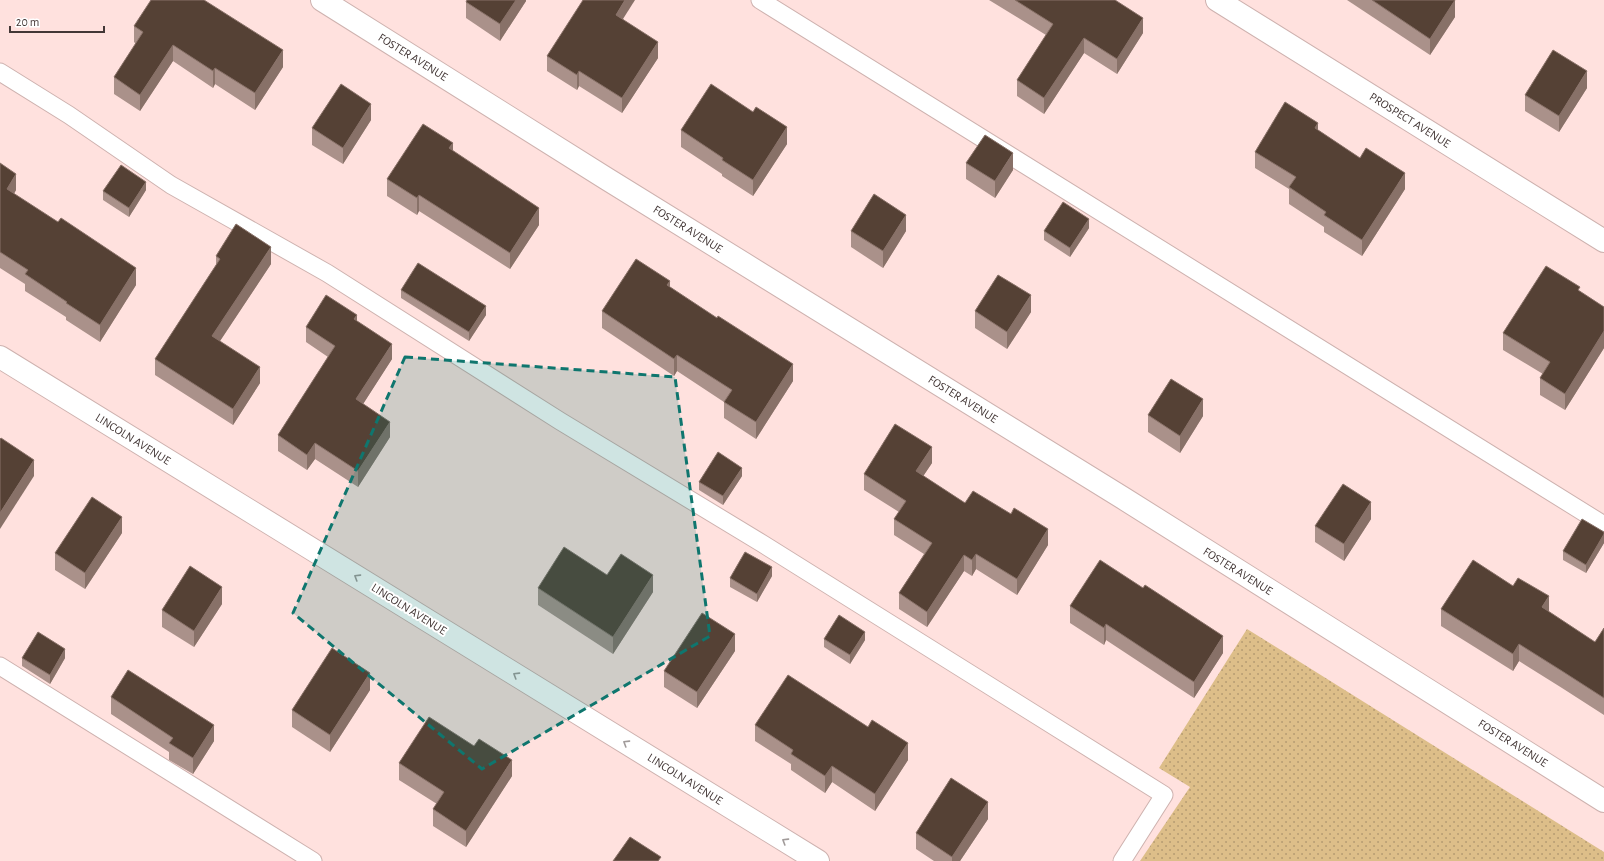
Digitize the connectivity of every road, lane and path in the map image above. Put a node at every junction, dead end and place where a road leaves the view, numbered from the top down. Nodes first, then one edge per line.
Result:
1 (322, 0) edge
2 (760, 0) edge
3 (1216, 0) edge
4 (0, 72) edge
5 (1604, 241) edge
6 (0, 357) edge
7 (1604, 525) edge
8 (0, 666) edge
9 (1604, 800) edge
10 (313, 861) edge
11 (818, 861) edge
12 (1122, 861) edge

1 - 9 street, FOSTER AVENUE
2 - 7 lane
3 - 5 street, PROSPECT AVENUE
4 - 12 lane
11 -> 6 street, LINCOLN AVENUE
8 - 10 lane

